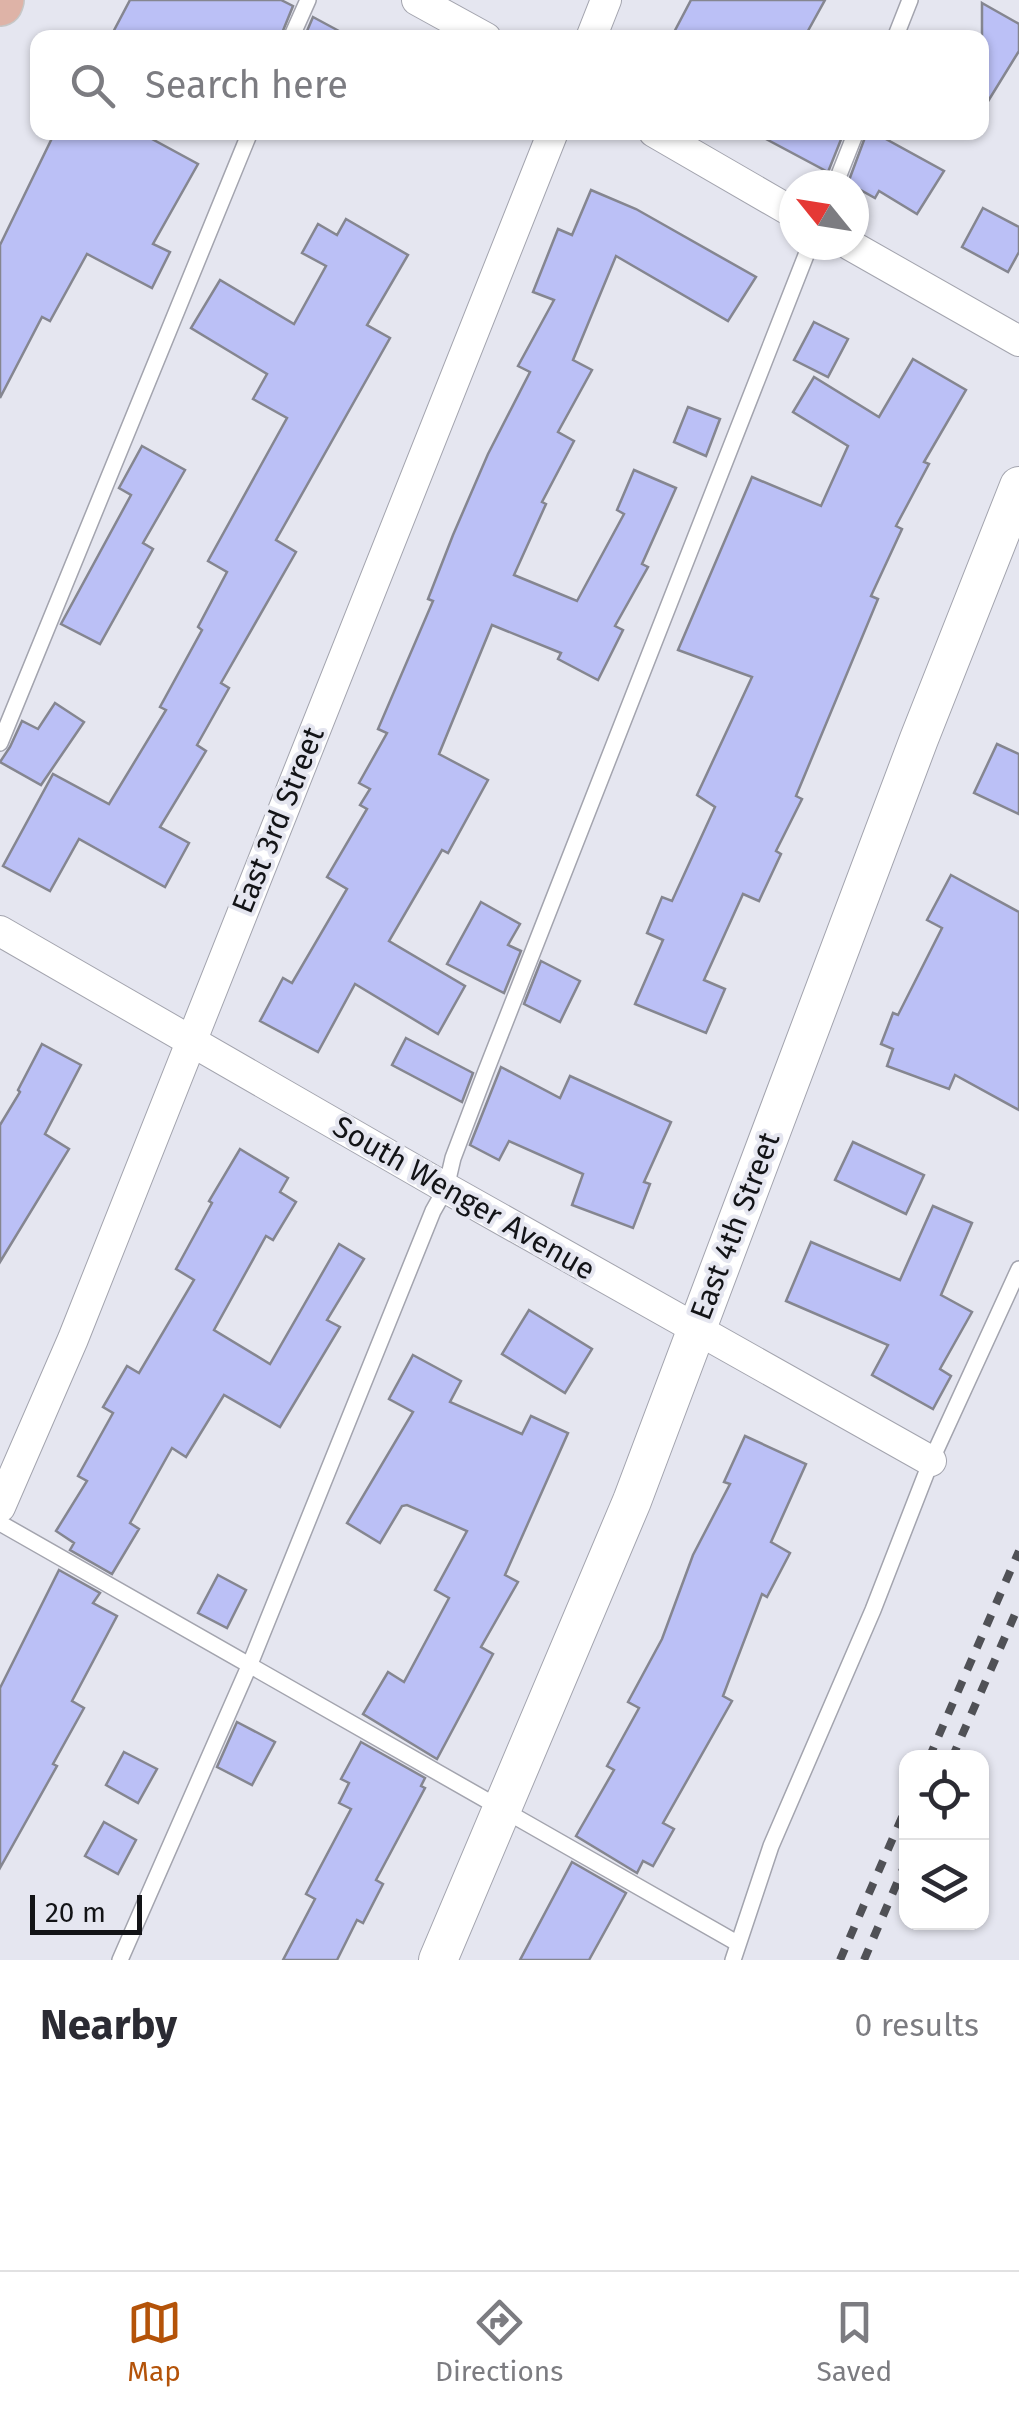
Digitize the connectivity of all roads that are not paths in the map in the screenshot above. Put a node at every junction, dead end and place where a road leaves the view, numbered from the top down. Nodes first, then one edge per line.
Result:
1 (308, 0) edge
2 (417, 0) edge
3 (606, 0) edge
4 (910, 0) edge
5 (295, 30) edge
6 (471, 30) edge
7 (594, 30) edge
8 (898, 30) edge
9 (247, 140) edge
10 (549, 140) edge
11 (668, 140) edge
12 (853, 140) edge
13 (841, 170) edge
14 (779, 204) edge
15 (869, 256) edge
16 (804, 260) edge
17 (1019, 340) edge
18 (1019, 486) edge
19 (0, 744) edge
20 (0, 931) edge
21 (190, 1042) junction
22 (446, 1188) junction
23 (1019, 1270) edge
24 (696, 1329) junction
25 (931, 1461) junction
26 (0, 1506) edge
27 (0, 1523) edge
28 (250, 1664) junction
29 (502, 1812) junction
30 (737, 1943) junction
31 (120, 1960) edge
32 (438, 1960) edge
33 (733, 1960) edge

1 - 5 lane
2 - 6 street
3 - 7 street
4 - 8 lane
9 - 19 lane
10 - 21 street, East 3rd Street
11 - 14 street
12 - 13 lane
15 - 17 street
16 - 22 lane
18 - 24 street, East 4th Street
20 - 21 street, South Wenger Avenue
21 - 22 street, South Wenger Avenue
21 - 26 street, East 3rd Street
22 - 24 street, South Wenger Avenue
22 - 28 lane
23 - 25 lane
24 - 25 street, South Wenger Avenue
24 - 29 street, East 4th Street
25 - 30 lane
27 - 28 lane
28 - 29 lane
28 - 31 lane
29 - 30 lane
29 - 32 street, East 4th Street
30 - 33 lane

